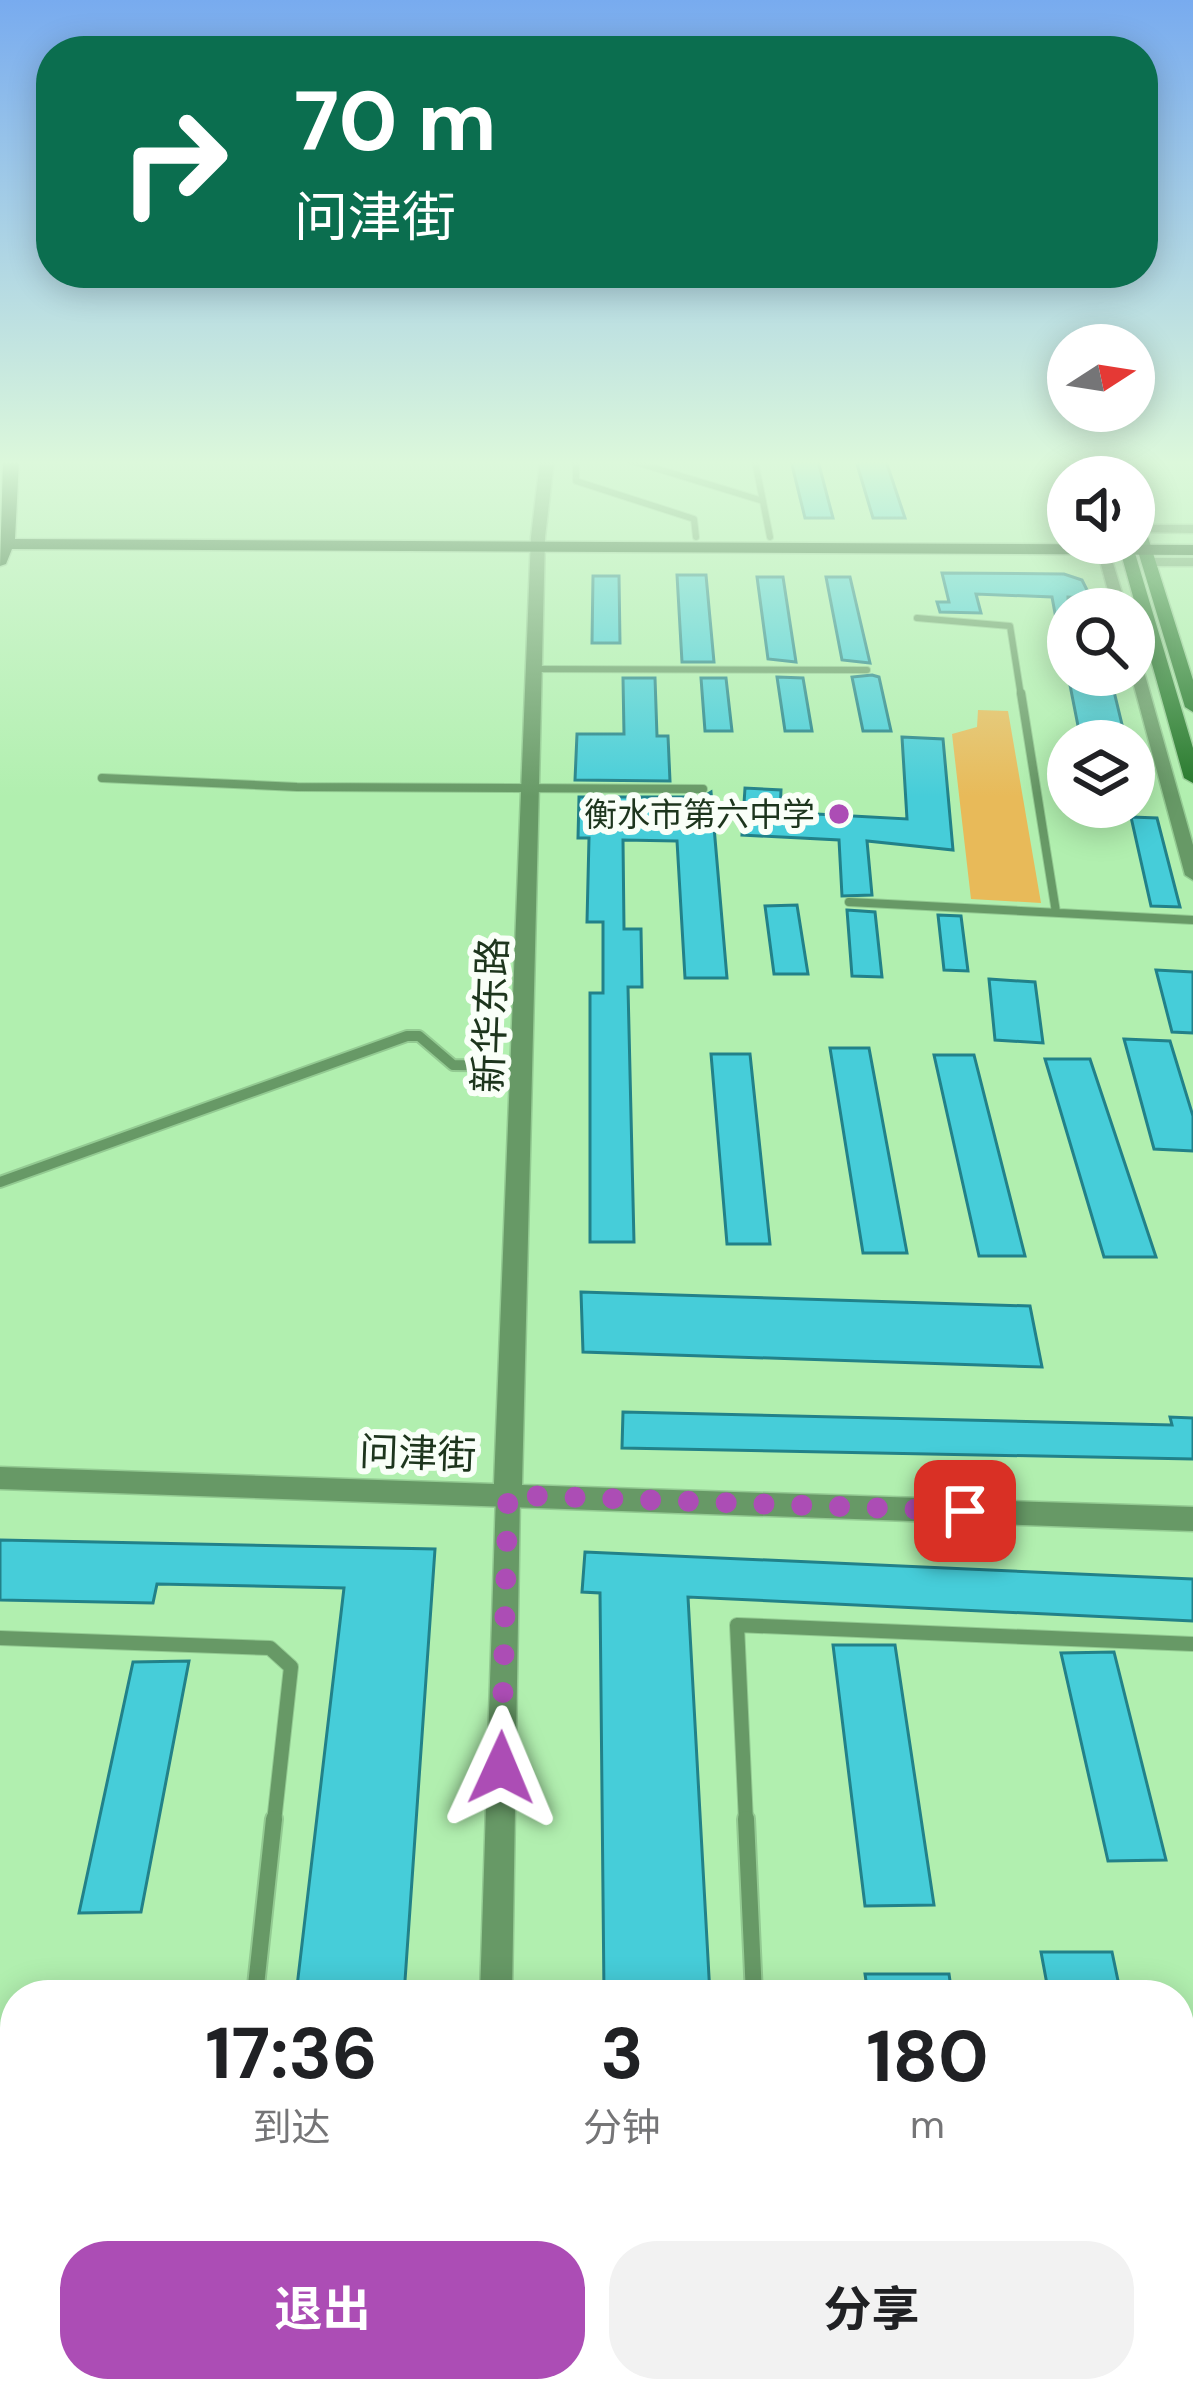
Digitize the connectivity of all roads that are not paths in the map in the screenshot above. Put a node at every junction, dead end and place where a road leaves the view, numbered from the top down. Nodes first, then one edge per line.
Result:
1 (537, 573) edge
2 (1145, 573) edge
3 (1148, 573) edge
4 (917, 618) dead end
5 (535, 669) junction
6 (867, 670) dead end
7 (1144, 696) edge
8 (1193, 707) edge
9 (102, 778) dead end
10 (1193, 778) edge
11 (532, 788) junction
12 (703, 789) dead end
13 (1193, 875) edge
14 (849, 902) dead end
15 (1056, 913) junction
16 (1193, 920) edge
17 (524, 1066) junction
18 (0, 1182) edge
19 (0, 1478) edge
20 (508, 1495) junction
21 (1193, 1519) edge
22 (0, 1637) edge
23 (1193, 1644) edge
24 (257, 1980) edge
25 (496, 1980) edge
26 (753, 1980) edge

1 - 5 street, 新华东路
2 - 10 main road
3 - 8 main road
4 - 15 lane
5 - 6 lane
5 - 11 street, 新华东路
7 - 13 street
9 - 11 lane
11 - 12 lane
11 - 17 street, 新华东路
14 - 15 lane
15 - 16 lane
17 - 18 lane
17 - 20 street, 新华东路
19 - 20 street, 问津街
20 - 21 street, 问津街
20 - 25 street
22 - 24 lane
23 - 26 lane

